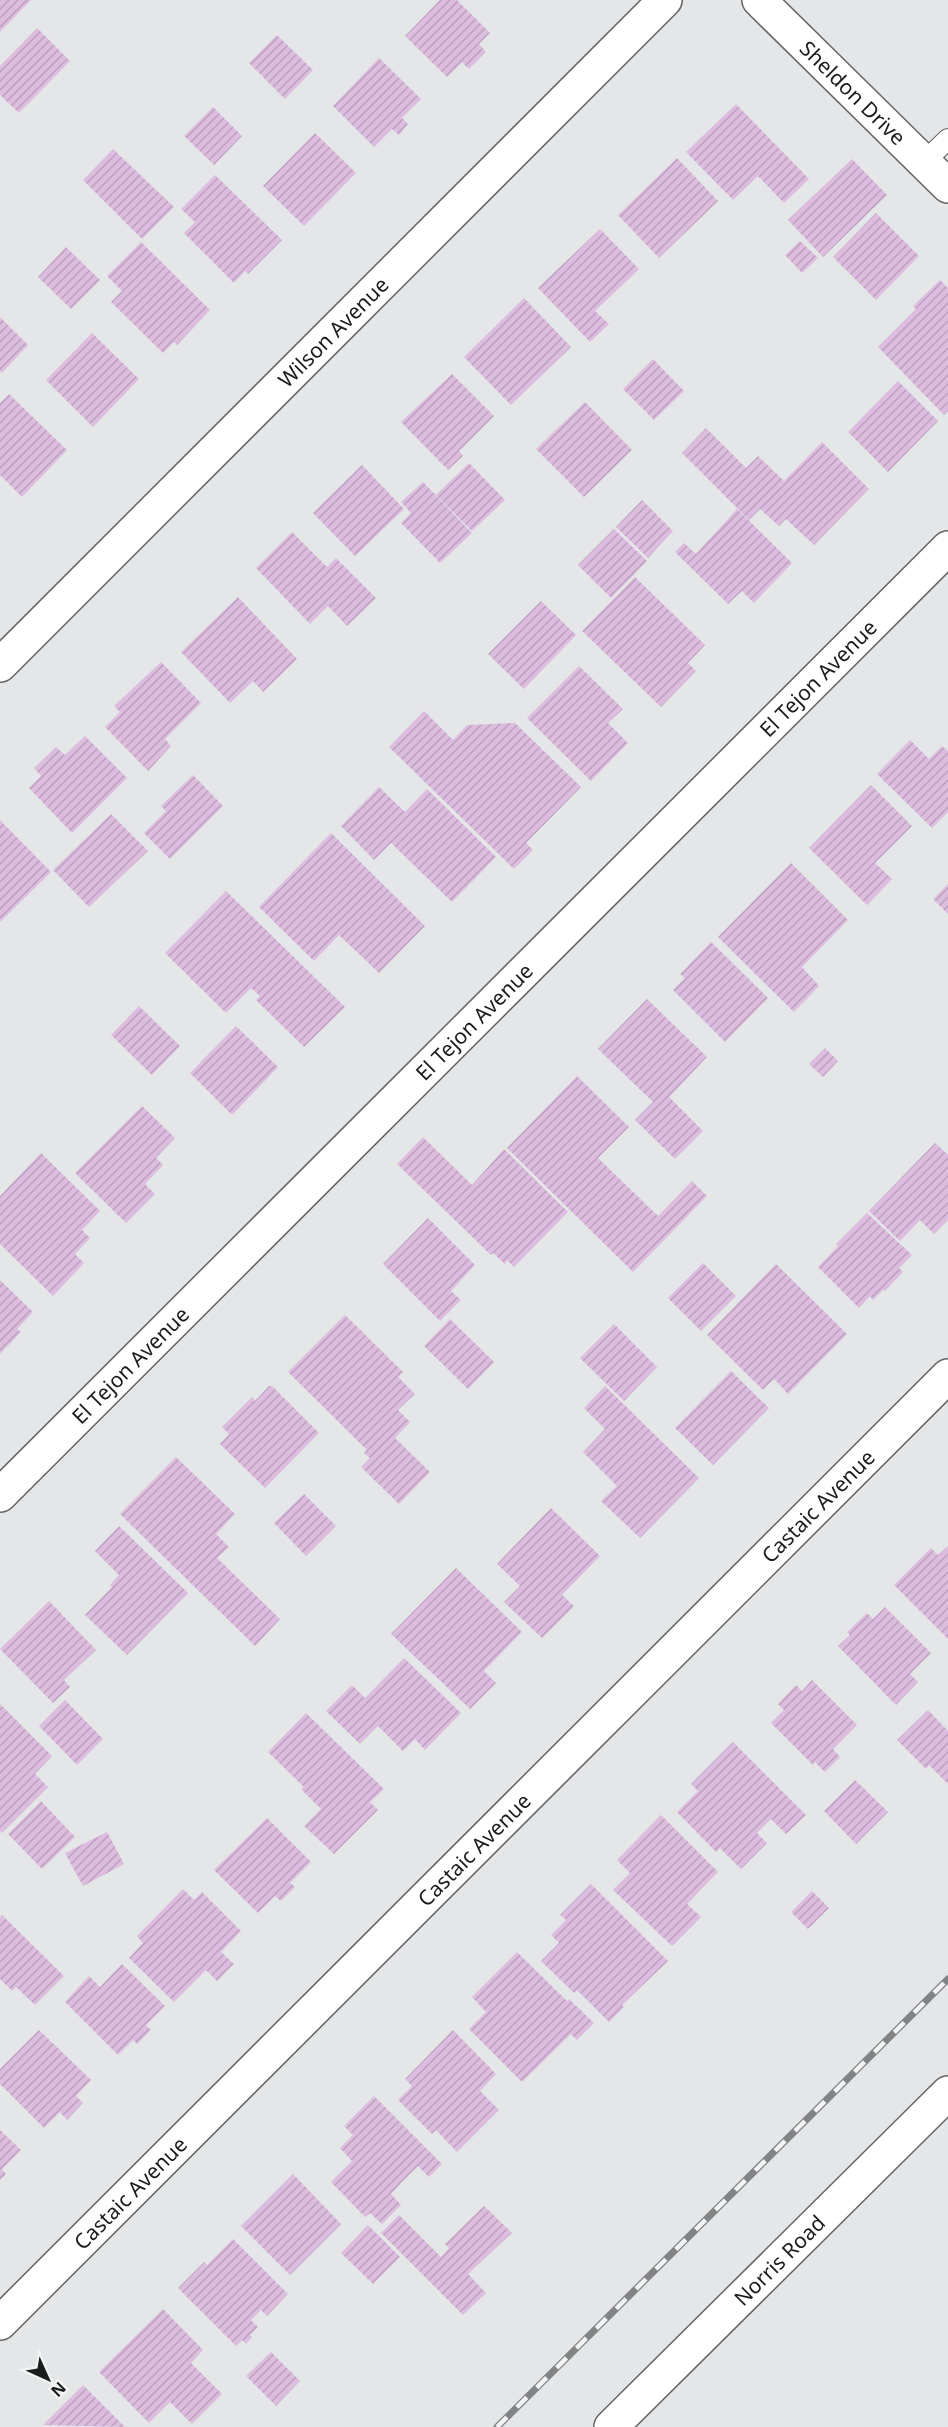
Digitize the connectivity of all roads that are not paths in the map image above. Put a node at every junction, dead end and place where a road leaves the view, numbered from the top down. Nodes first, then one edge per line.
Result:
1 (665, 0) edge
2 (759, 0) edge
3 (948, 139) edge
4 (924, 162) junction
5 (948, 186) edge
6 (948, 548) edge
7 (0, 664) edge
8 (948, 1376) edge
9 (0, 1495) edge
10 (948, 2093) edge
11 (0, 2323) edge
12 (611, 2427) edge

1 - 7 street, Wilson Avenue
2 - 4 street, Sheldon Drive
3 - 4 lane
4 - 5 street, Sheldon Drive
6 - 9 street, El Tejon Avenue
8 - 11 street, Castaic Avenue
10 - 12 street, Norris Road

